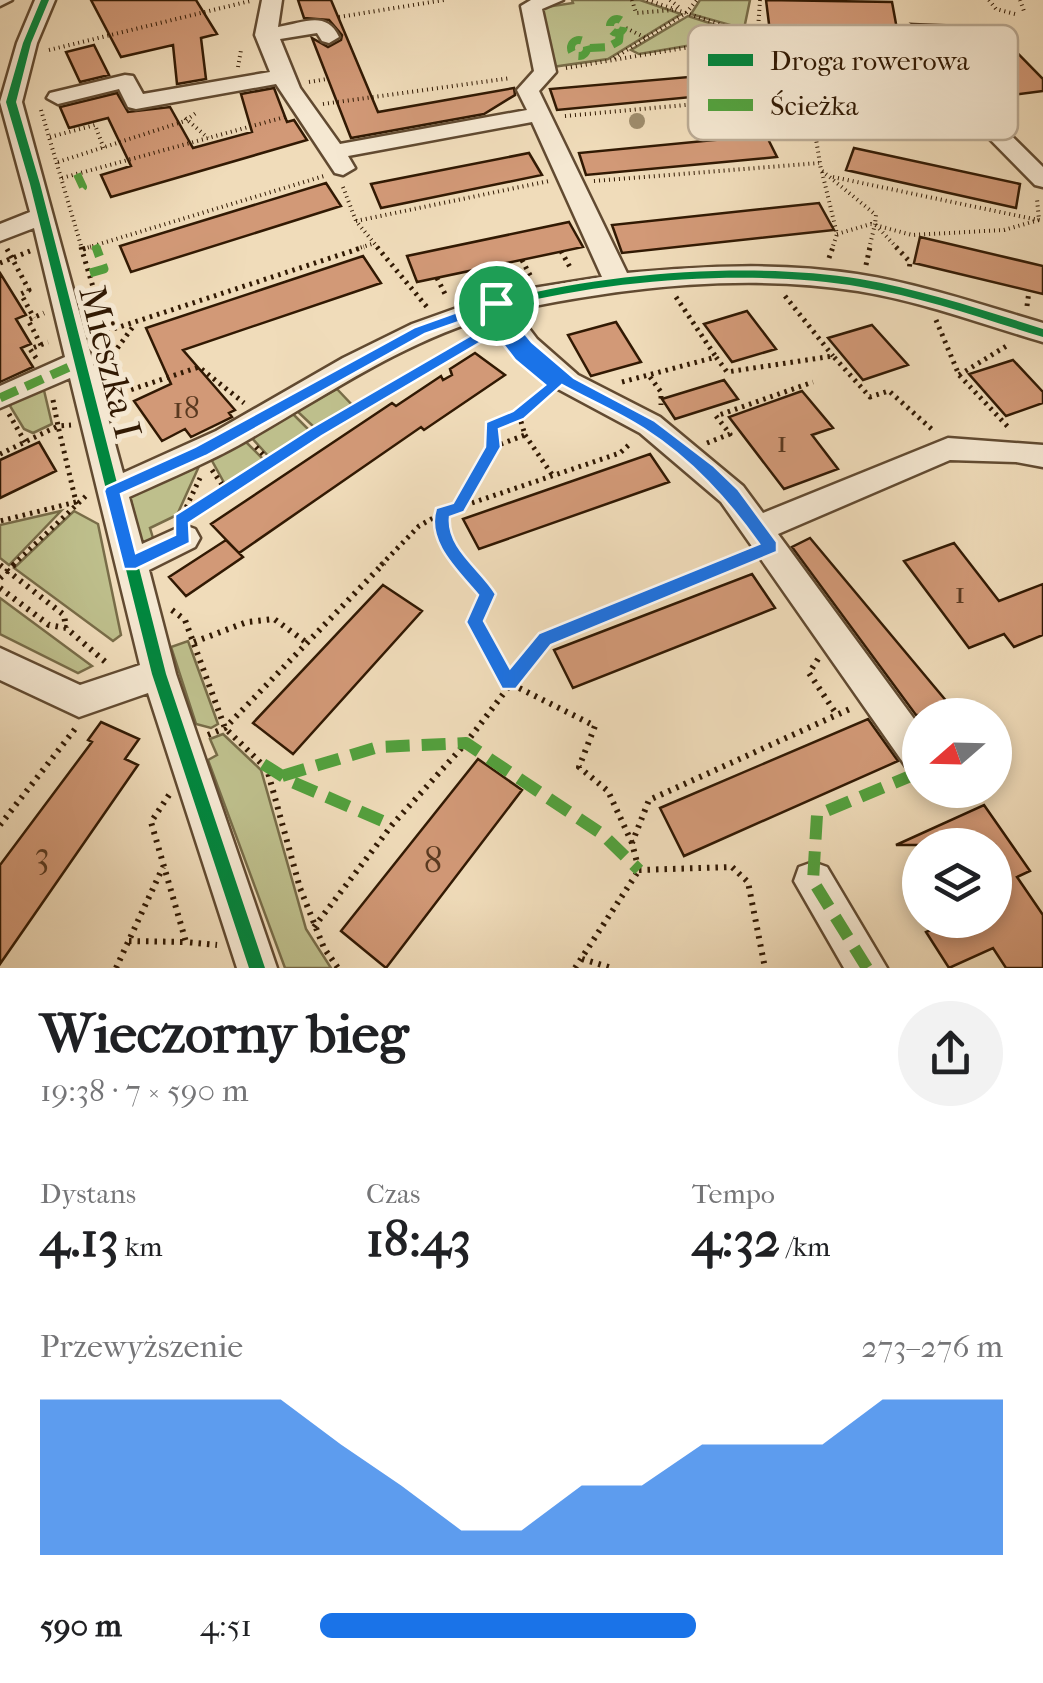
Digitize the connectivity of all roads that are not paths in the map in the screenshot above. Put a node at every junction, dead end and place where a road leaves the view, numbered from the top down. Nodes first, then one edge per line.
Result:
1 (45, 0) edge
2 (272, 0) edge
3 (553, 0) edge
4 (331, 27) road end
5 (265, 35) junction
6 (0, 46) edge
7 (31, 48) junction
8 (284, 76) junction
9 (58, 98) dead end
10 (541, 116) junction
11 (1003, 140) edge
12 (1043, 180) edge
13 (41, 216) junction
14 (2, 238) edge
15 (617, 285) junction
16 (490, 294) junction
17 (1031, 335) edge
18 (78, 363) junction
19 (4, 405) edge
20 (1043, 456) edge
21 (102, 492) junction
22 (184, 538) dead end
23 (765, 538) junction
24 (130, 564) junction
25 (0, 664) edge
26 (159, 674) junction
27 (902, 731) edge
28 (813, 881) dead end
29 (257, 968) edge
30 (867, 968) edge

1 - 7 street, Mieszka I
2 - 5 street
3 - 10 street
4 - 5 street
5 - 8 street
6 - 7 street
7 - 13 street, Mieszka I
8 - 9 street
8 - 10 street
10 - 15 street
11 - 12 street
13 - 14 street
13 - 18 street, Mieszka I
15 - 16 street
15 - 17 street
16 - 21 street
16 - 23 street
18 - 19 street
18 - 21 street, Mieszka I
20 - 23 street
21 - 24 street, Mieszka I
22 - 24 street
23 - 27 street
24 - 26 street, Mieszka I
25 - 26 street
26 - 29 street, Mieszka I
28 - 30 street

